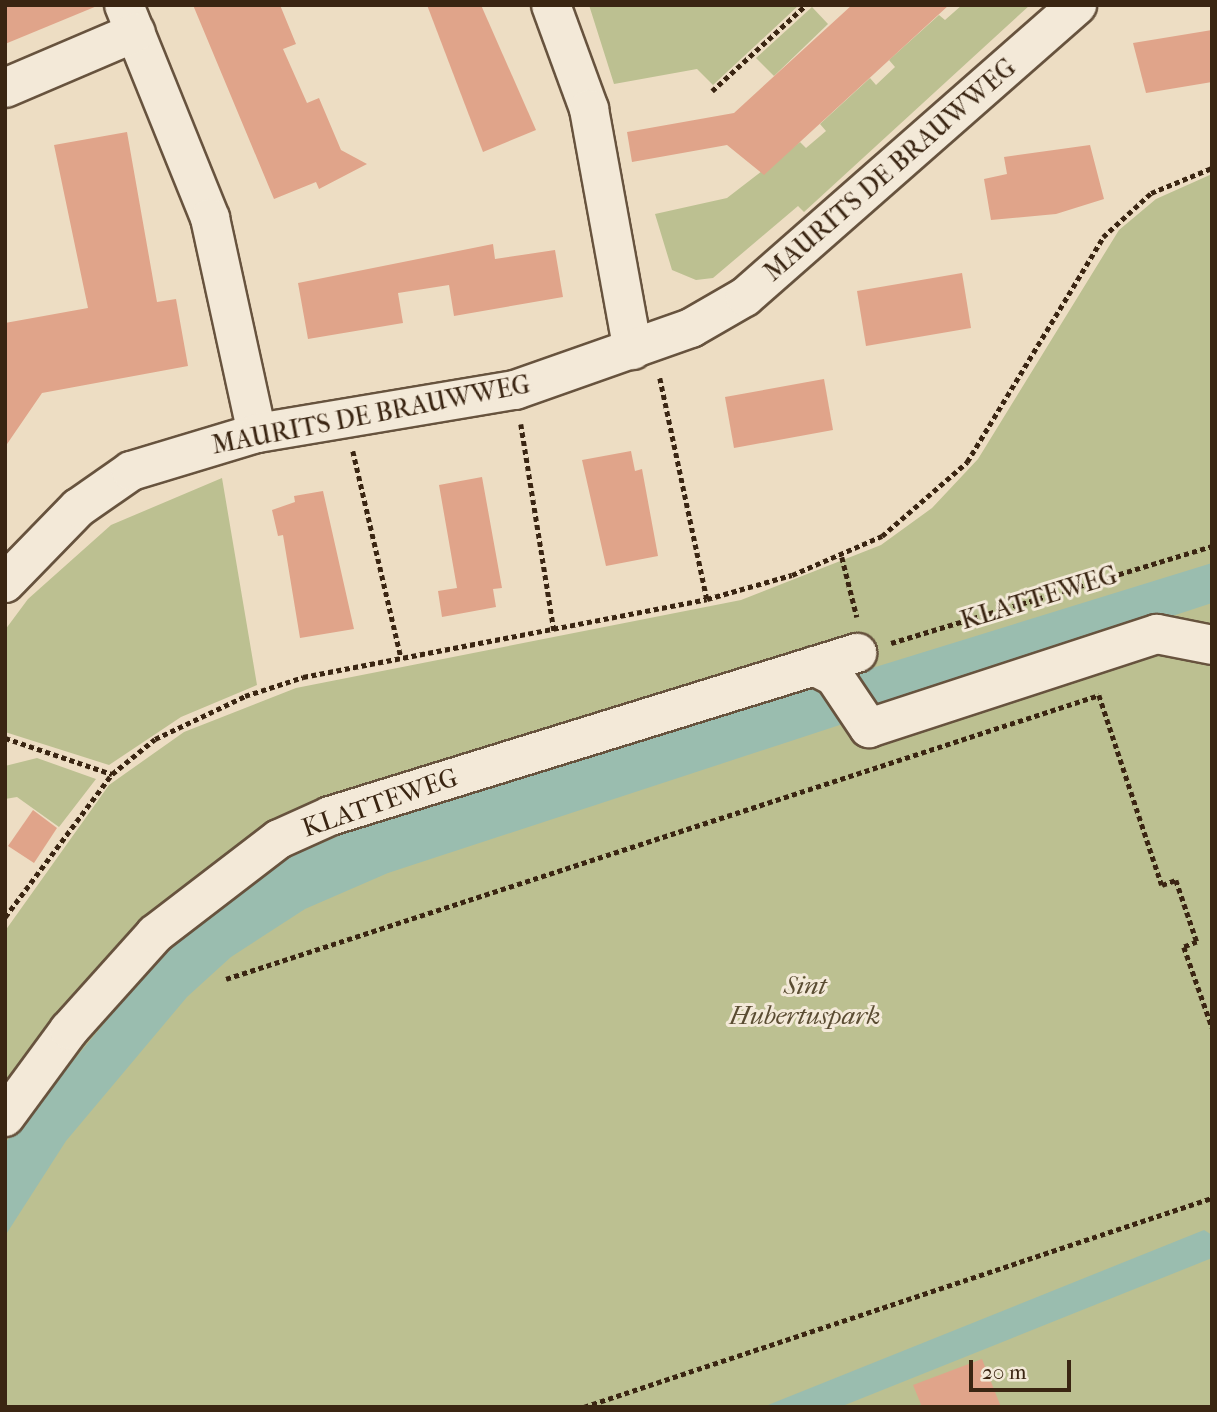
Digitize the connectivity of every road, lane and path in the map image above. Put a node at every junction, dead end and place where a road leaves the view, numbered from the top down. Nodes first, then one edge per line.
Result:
1 (551, 5) edge
2 (806, 5) edge
3 (1077, 5) edge
4 (130, 19) edge
5 (5, 88) edge
6 (712, 91) dead end
7 (1212, 168) edge
8 (633, 350) junction
9 (515, 390) junction
10 (346, 423) junction
11 (257, 433) junction
12 (1212, 546) edge
13 (842, 557) junction
14 (5, 583) edge
15 (707, 599) junction
16 (554, 631) junction
17 (1212, 645) edge
18 (849, 652) junction
19 (401, 658) junction
20 (5, 738) edge
21 (112, 774) junction
22 (5, 916) edge
23 (226, 979) dead end
24 (1212, 1027) edge
25 (5, 1117) edge
26 (1212, 1198) edge
27 (584, 1407) edge

1 - 8 street
2 - 6 path
3 - 8 street, MAURITS DE BRAUWWEG
4 - 5 street
4 - 11 street
7 - 13 path
8 - 9 street, MAURITS DE BRAUWWEG
8 - 15 path
9 - 10 street, MAURITS DE BRAUWWEG
9 - 16 path
10 - 11 street, MAURITS DE BRAUWWEG
10 - 19 path
11 - 14 street, MAURITS DE BRAUWWEG
12 - 18 path, KLATTEWEG
13 - 15 path
13 - 18 path
15 - 16 path
16 - 19 path
17 - 18 street
18 - 25 street, KLATTEWEG
19 - 21 path
20 - 21 path
21 - 22 path
23 - 24 path
26 - 27 path

